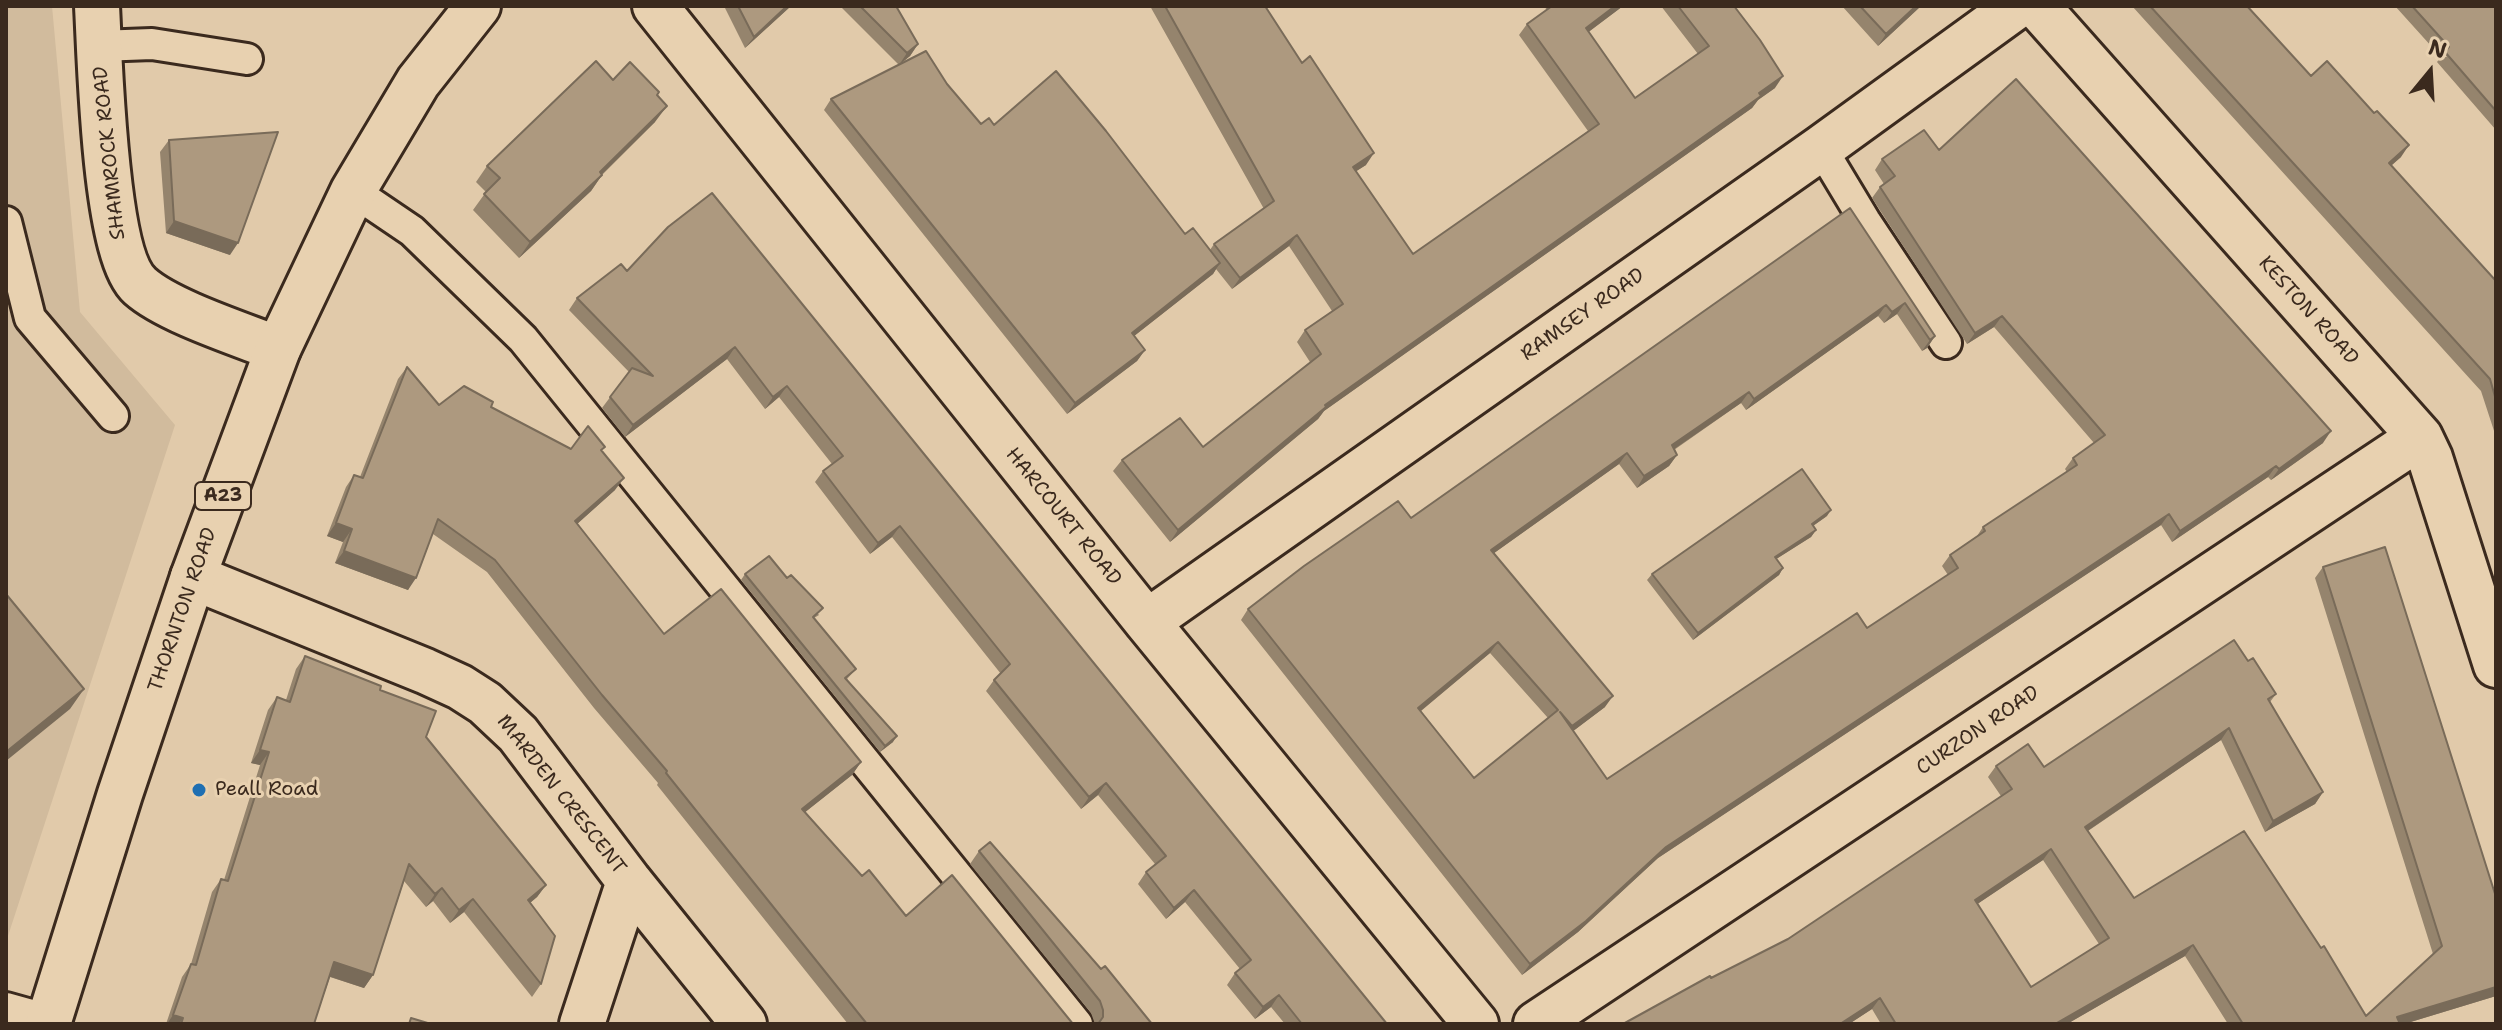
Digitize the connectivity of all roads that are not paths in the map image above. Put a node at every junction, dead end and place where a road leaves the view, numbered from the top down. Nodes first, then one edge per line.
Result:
1 (478, 6) edge
2 (655, 6) edge
3 (2017, 6) edge
4 (2037, 6) edge
5 (98, 26) edge
6 (247, 59) dead end
7 (1821, 148) junction
8 (353, 191) junction
9 (6, 222) edge
10 (1946, 343) dead end
11 (278, 349) junction
12 (113, 416) dead end
13 (2420, 437) junction
14 (193, 577) junction
15 (1147, 622) junction
16 (2496, 665) edge
17 (629, 881) junction
18 (6, 1008) edge
19 (48, 1022) edge
20 (582, 1024) edge
21 (744, 1024) edge
22 (1077, 1024) edge
23 (1476, 1024) edge
24 (1536, 1024) edge

1 - 8 main road, THORNTON ROAD / A23
2 - 15 main road, HARCOURT ROAD
3 - 7 main road, RAMSEY ROAD
4 - 13 main road, KESTON ROAD
5 - 6 lane
5 - 11 main road, SHAMROCK ROAD
7 - 10 lane
7 - 15 main road, RAMSEY ROAD
8 - 11 main road, THORNTON ROAD / A23
8 - 22 lane
9 - 12 lane
11 - 14 main road, THORNTON ROAD / A23
13 - 16 main road, KESTON ROAD
13 - 24 main road, CURZON ROAD
14 - 17 main road, MARDEN CRESCENT
14 - 19 main road, THORNTON ROAD / A23
15 - 23 main road, HARCOURT ROAD
17 - 20 main road
17 - 21 main road, MARDEN CRESCENT
18 - 19 lane

